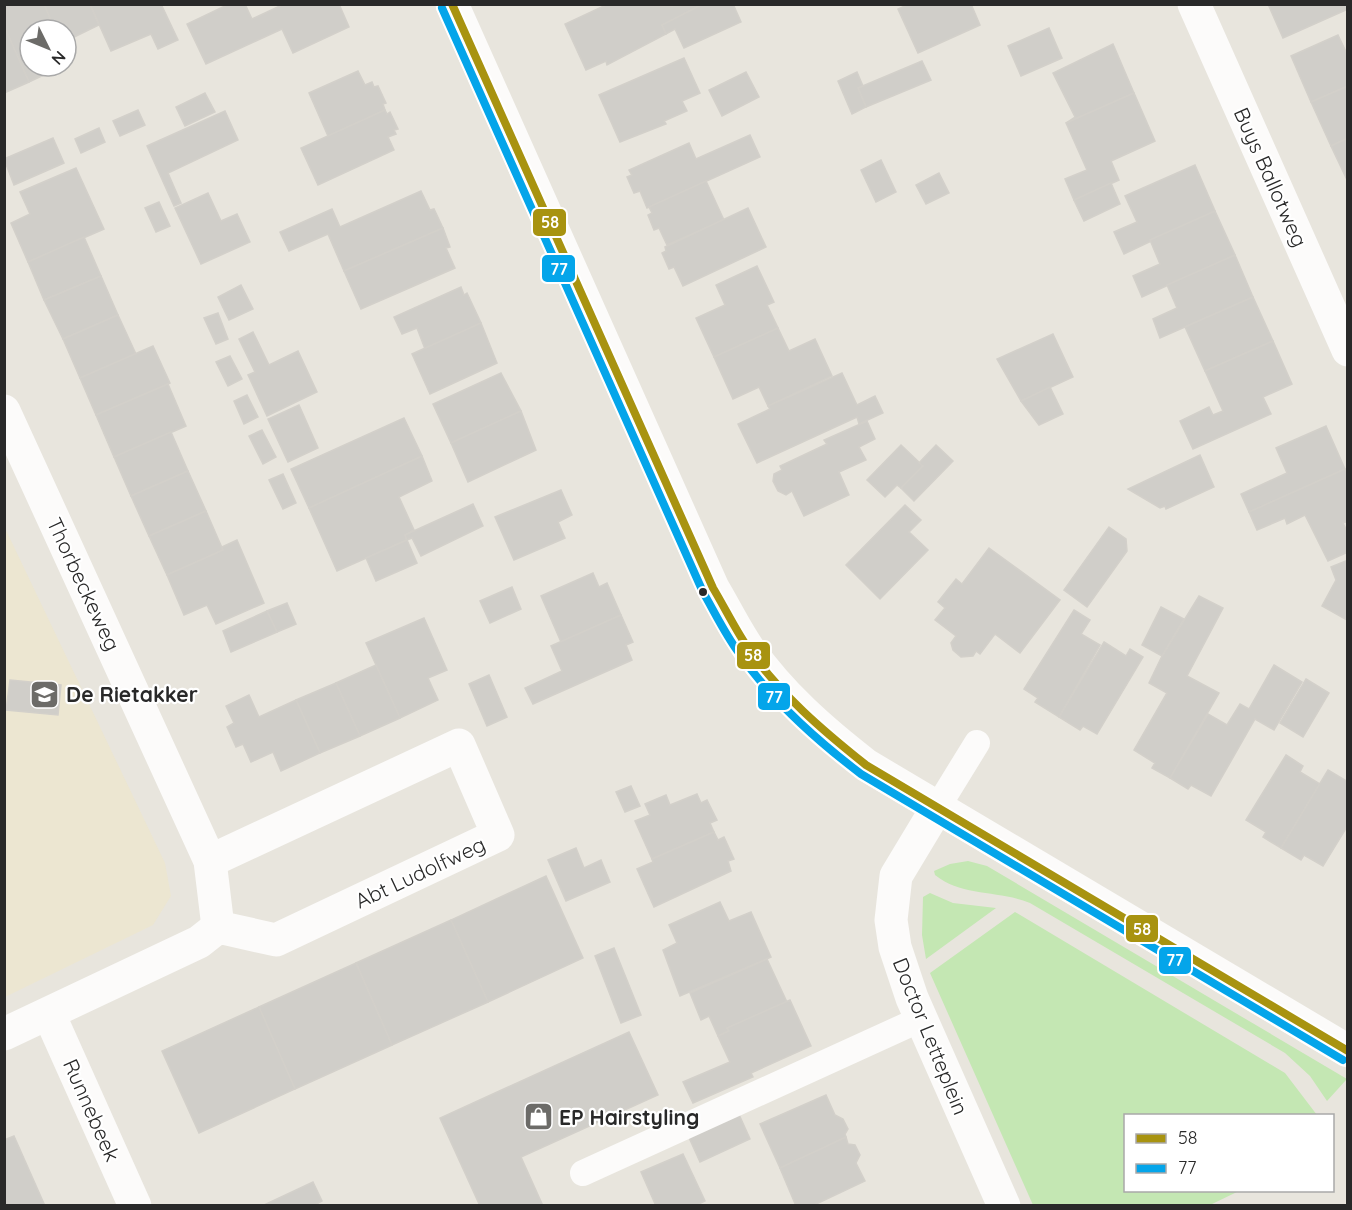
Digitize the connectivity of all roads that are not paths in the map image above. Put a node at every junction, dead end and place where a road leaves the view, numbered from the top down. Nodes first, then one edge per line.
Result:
1 (452, 4) edge
2 (1194, 4) edge
3 (1347, 350) edge
4 (4, 411) edge
5 (977, 743) dead end
6 (937, 808) junction
7 (210, 861) junction
8 (218, 927) junction
9 (49, 1014) junction
10 (921, 1019) junction
11 (4, 1034) edge
12 (1347, 1051) edge
13 (583, 1173) dead end
14 (135, 1206) edge
15 (1004, 1206) edge

1 - 6 street
2 - 3 street, Buys Ballotweg
4 - 7 street, Thorbeckeweg
5 - 6 lane
6 - 10 street, Doctor Letteplein
6 - 12 street
7 - 8 street, Thorbeckeweg
7 - 8 street, Abt Ludolfweg
8 - 9 street
9 - 11 street
9 - 14 street, Runnebeek
10 - 13 lane
10 - 15 street, Doctor Letteplein

